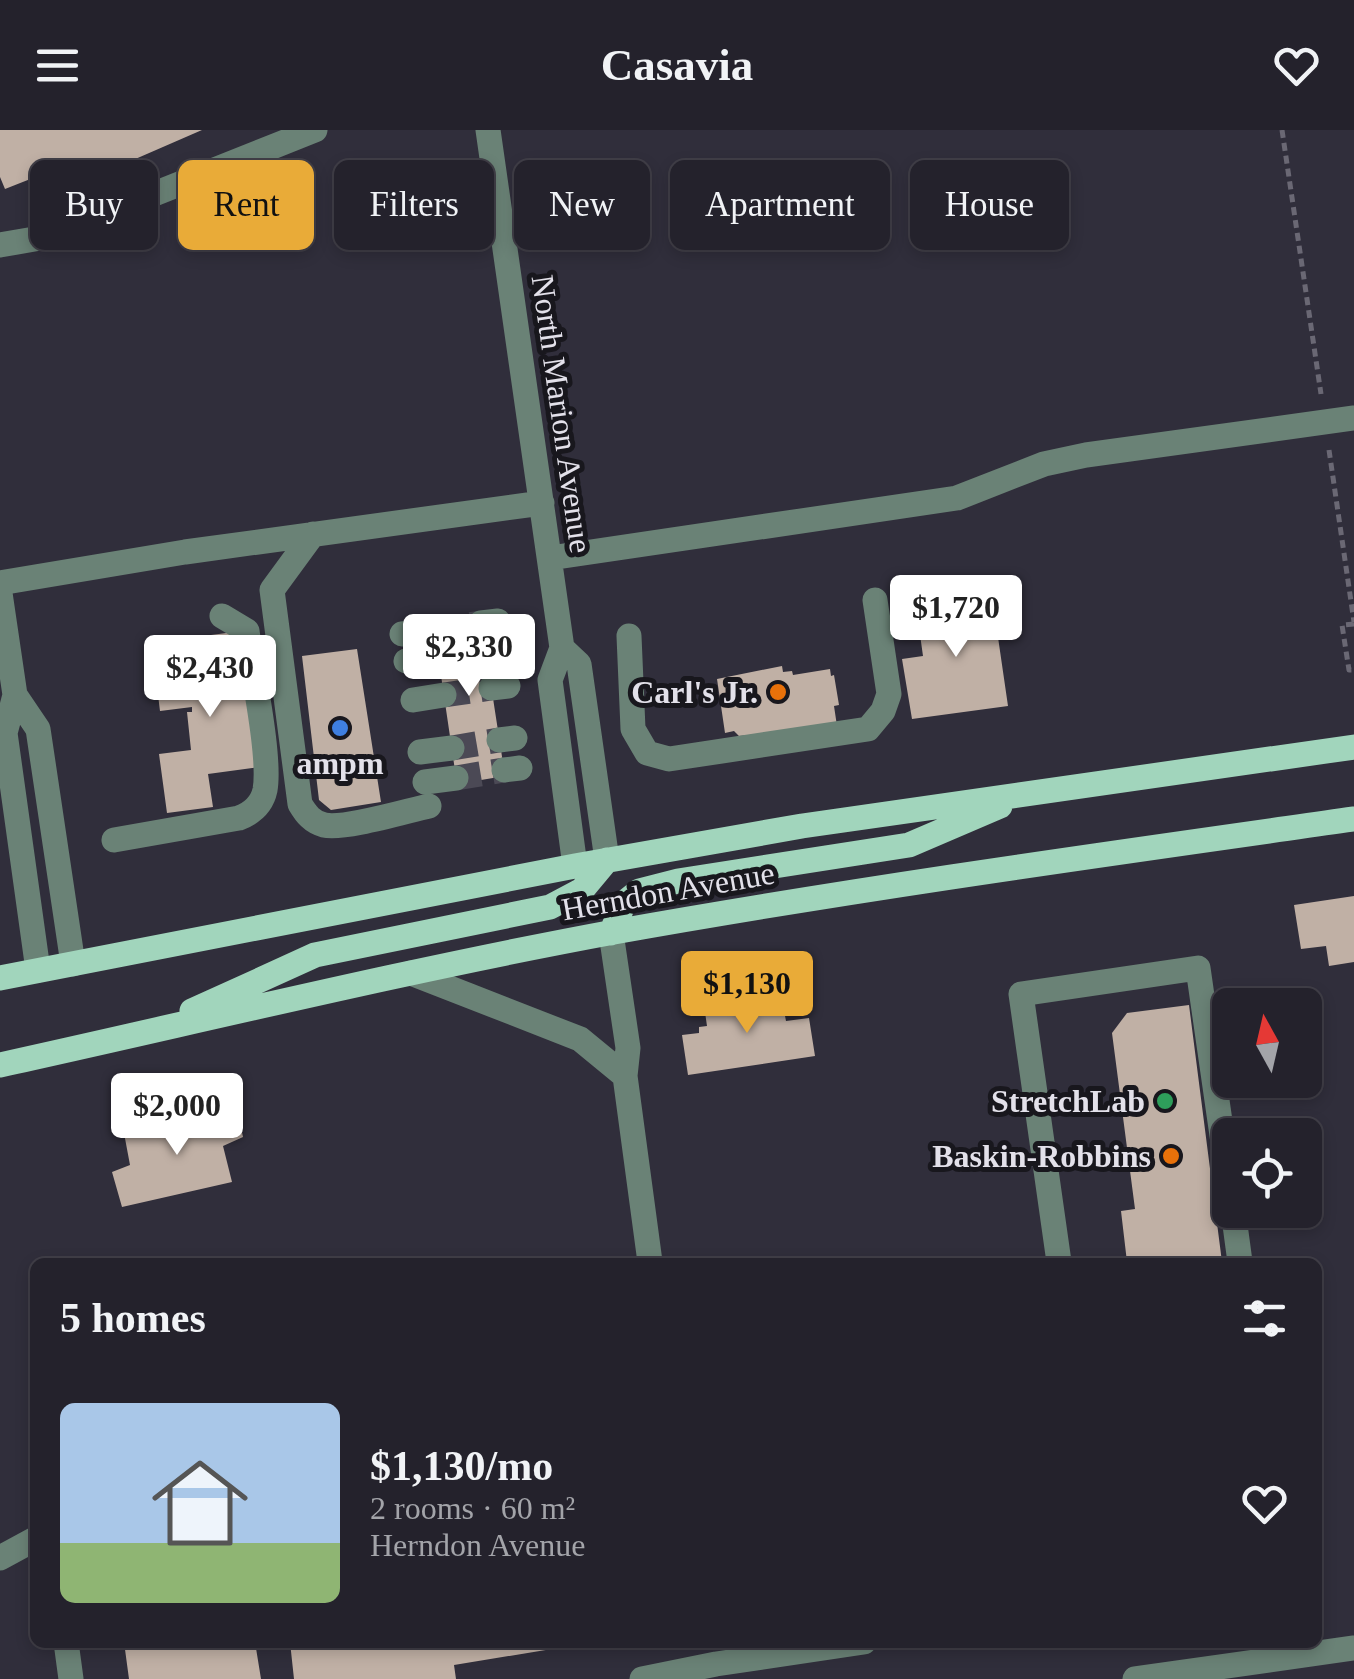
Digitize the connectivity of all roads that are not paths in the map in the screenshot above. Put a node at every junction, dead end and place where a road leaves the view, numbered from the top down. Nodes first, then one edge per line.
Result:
1 (315, 130) edge
2 (488, 130) edge
3 (0, 245) edge
4 (1354, 418) edge
5 (542, 503) junction
6 (312, 534) junction
7 (550, 558) junction
8 (0, 583) edge
9 (0, 593) edge
10 (874, 600) dead end
11 (222, 616) dead end
12 (434, 630) tunnel mouth
13 (402, 634) dead end
14 (629, 636) dead end
15 (562, 648) junction
16 (438, 656) tunnel mouth
17 (406, 661) dead end
18 (16, 695) junction
19 (444, 695) tunnel mouth
20 (412, 700) dead end
21 (1354, 747) edge
22 (452, 748) tunnel mouth
23 (420, 752) dead end
24 (456, 778) tunnel mouth
25 (1032, 792) junction
26 (1354, 811) edge
27 (1354, 820) edge
28 (1321, 824) junction
29 (114, 840) dead end
30 (607, 860) junction
31 (575, 866) junction
32 (612, 933) junction
33 (73, 964) junction
34 (38, 970) junction
35 (412, 973) junction
36 (0, 978) edge
37 (142, 1034) junction
38 (0, 1065) edge
39 (624, 1076) junction
40 (1220, 1118) edge
41 (1235, 1228) edge
42 (649, 1258) edge
43 (1058, 1258) edge
44 (1239, 1258) edge
45 (30, 1542) edge
46 (0, 1558) edge
47 (67, 1648) edge
48 (824, 1648) edge
49 (1354, 1648) edge
50 (1296, 1650) edge
51 (71, 1679) edge
52 (642, 1679) edge
53 (1135, 1679) edge

1 - 3 street
2 - 5 street, North Marion Avenue
4 - 7 street
5 - 6 street
5 - 7 street, North Marion Avenue
6 - 8 street
6 - 24 street
7 - 15 street, North Marion Avenue
9 - 18 street
10 - 14 street
11 - 29 street
12 - 13 street
15 - 30 street, North Marion Avenue
15 - 31 street, North Marion Avenue
16 - 17 street
18 - 33 street
18 - 34 street
19 - 20 street
21 - 25 main road, Herndon Avenue
22 - 23 street
25 - 30 main road, Herndon Avenue
25 - 32 main road
26 - 28 main road
27 - 28 main road, Herndon Avenue
28 - 32 main road, Herndon Avenue
30 - 31 main road, Herndon Avenue
30 - 37 main road
31 - 33 main road, Herndon Avenue
32 - 35 main road, Herndon Avenue
32 - 39 street
33 - 34 main road, Herndon Avenue
34 - 36 main road, Herndon Avenue
35 - 37 main road, Herndon Avenue
35 - 39 street
37 - 38 main road, Herndon Avenue
39 - 42 street
40 - 43 street
41 - 44 street
45 - 46 street
47 - 51 street
48 - 52 street
49 - 50 street
50 - 53 street

